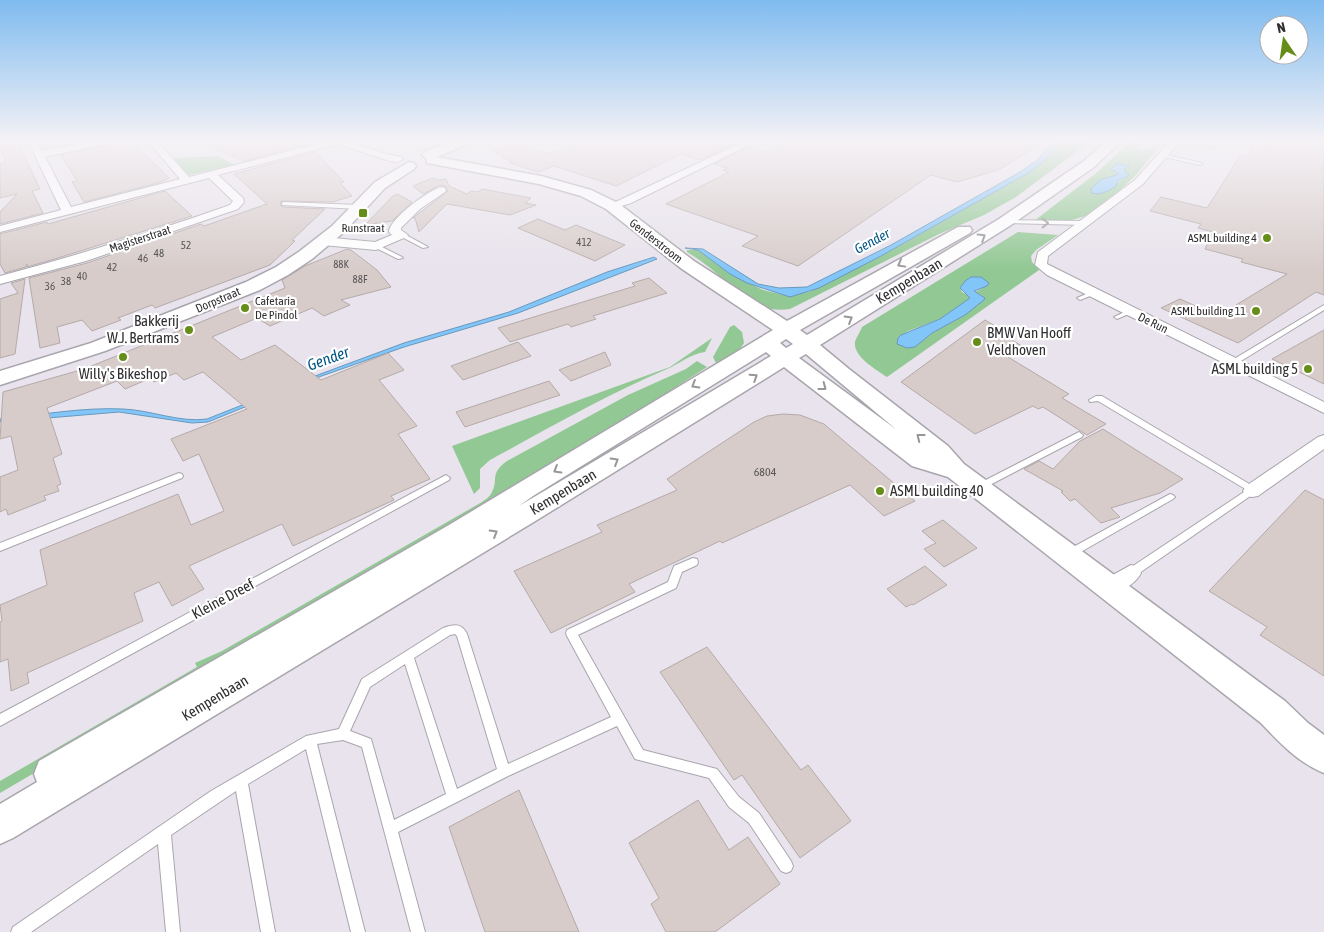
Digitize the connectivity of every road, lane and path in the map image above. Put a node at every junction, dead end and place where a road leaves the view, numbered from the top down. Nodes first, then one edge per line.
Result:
1 (54, 184) edge
2 (169, 184) edge
3 (223, 184) edge
4 (381, 184) edge
5 (556, 184) edge
6 (662, 184) edge
7 (1043, 184) edge
8 (1059, 184) edge
9 (1136, 184) edge
10 (441, 190) dead end
11 (284, 204) dead end
12 (612, 206) junction
13 (359, 207) junction
14 (68, 211) junction
15 (1004, 222) junction
16 (1086, 223) junction
17 (0, 228) edge
18 (402, 236) junction
19 (323, 241) junction
20 (376, 246) junction
21 (425, 247) dead end
22 (400, 258) dead end
23 (688, 265) junction
24 (0, 280) edge
25 (1324, 307) edge
26 (1131, 312) junction
27 (1117, 317) dead end
28 (787, 330) junction
29 (807, 344) junction
30 (776, 349) junction
31 (1235, 366) junction
32 (0, 378) edge
33 (1093, 400) dead end
34 (1324, 408) edge
35 (1079, 435) dead end
36 (1324, 440) edge
37 (955, 470) junction
38 (179, 476) dead end
39 (446, 478) dead end
40 (978, 488) junction
41 (1253, 491) junction
42 (1170, 497) dead end
43 (0, 547) edge
44 (1066, 555) junction
45 (693, 562) dead end
46 (1120, 580) junction
47 (408, 656) junction
48 (1273, 712) junction
49 (620, 719) junction
50 (0, 720) edge
51 (343, 734) junction
52 (310, 740) junction
53 (1324, 741) edge
54 (1324, 756) edge
55 (504, 772) junction
56 (242, 781) junction
57 (453, 797) junction
58 (0, 805) edge
59 (0, 825) edge
60 (390, 829) junction
61 (164, 832) junction
62 (786, 866) dead end
63 (18, 932) edge
64 (174, 932) edge
65 (268, 932) edge
66 (358, 932) edge
67 (418, 932) edge

1 - 14 street
2 - 14 street
3 - 24 street, Magisterstraat
4 - 13 main road, Dorpstraat
5 - 12 main road, Genderstroom
6 - 12 street
7 -> 28 main road, Kempenbaan
8 - 15 main road, Kempenbaan
9 - 16 street, De Run
10 - 18 street
11 - 13 lane
12 - 23 main road, Genderstroom
13 - 19 main road, Dorpstraat
14 - 17 street
15 -> 16 lane
29 -> 15 main road, Kempenbaan
16 - 26 street, De Run
18 - 20 street
18 - 21 lane
19 - 20 street
19 - 32 main road, Dorpstraat
20 - 22 lane
23 - 28 main road, Genderstroom
23 - 30 main road, Genderstroom
25 - 31 lane
26 - 27 lane
26 - 31 street, De Run
28 - 29 main road, Genderstroom
28 - 30 main road, Kempenbaan
29 - 30 main road, Kempenbaan
37 -> 29 main road
30 -> 37 main road
30 -> 58 main road, Kempenbaan
59 -> 30 main road, Kempenbaan
31 - 34 street, De Run
33 - 41 lane
35 - 40 lane
36 - 41 street
37 - 40 main road
38 - 43 lane
39 - 50 lane, Kleine Dreef
40 - 44 main road
41 - 46 lane
42 - 44 lane
44 - 46 main road
45 - 49 lane
46 - 48 main road
47 - 51 lane
47 - 55 lane
47 - 57 lane
48 - 53 main road
48 - 54 main road
49 - 55 lane
49 - 62 lane
51 - 52 lane
51 - 60 lane
52 - 56 lane
52 - 66 lane
55 - 57 lane
56 - 61 lane
56 - 65 lane
57 - 60 lane
60 - 67 lane
61 - 63 lane
61 - 64 lane

